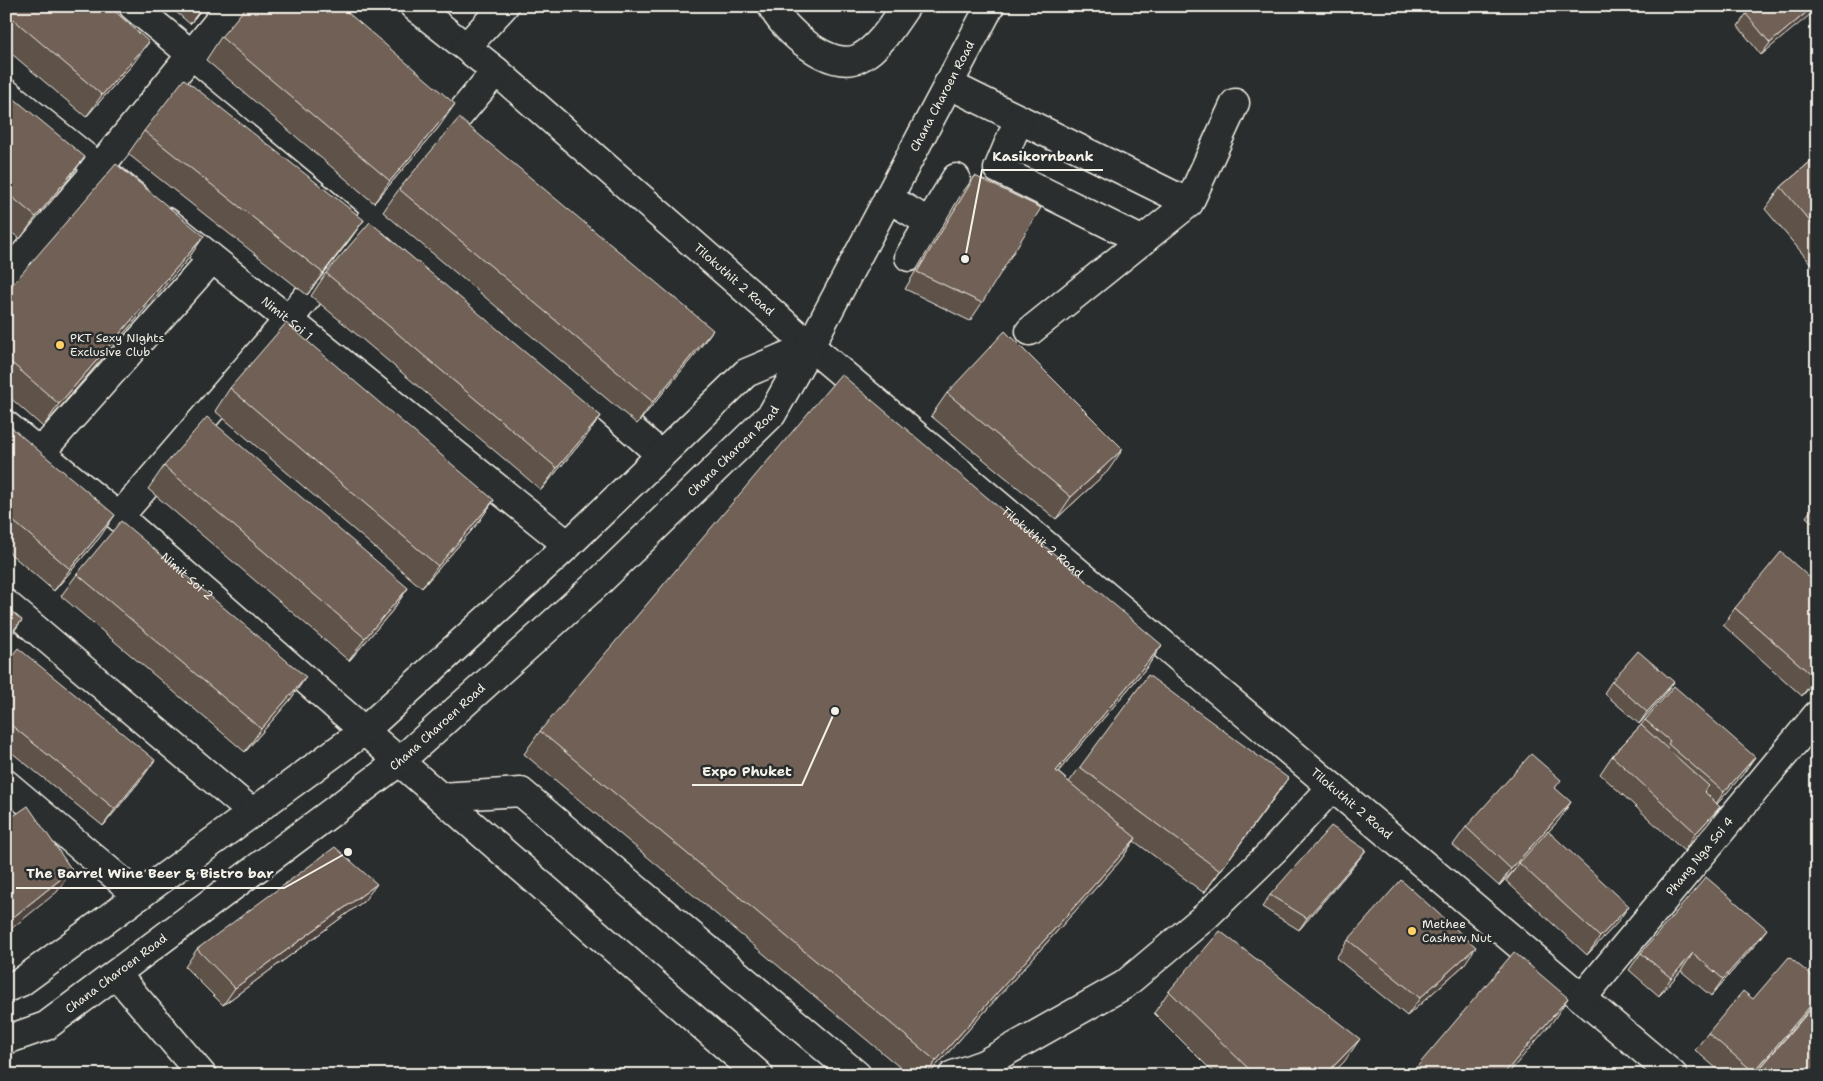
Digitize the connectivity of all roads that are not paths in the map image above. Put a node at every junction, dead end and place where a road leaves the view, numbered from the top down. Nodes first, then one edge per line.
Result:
1 (133, 6) edge
2 (231, 6) edge
3 (414, 6) edge
4 (504, 6) edge
5 (772, 6) edge
6 (906, 6) edge
7 (990, 6) edge
8 (466, 47) junction
9 (191, 55) junction
10 (496, 72) junction
11 (948, 84) junction
12 (6, 92) edge
13 (1235, 102) dead end
14 (1019, 119) junction
15 (99, 168) junction
16 (956, 178) dead end
17 (888, 198) junction
18 (1189, 203) junction
19 (379, 210) junction
20 (935, 226) junction
21 (1143, 241) junction
22 (909, 257) dead end
23 (212, 258) junction
24 (6, 276) edge
25 (288, 320) junction
26 (1030, 331) dead end
27 (810, 346) junction
28 (6, 425) edge
29 (40, 453) junction
30 (660, 454) junction
31 (119, 517) junction
32 (568, 545) junction
33 (6, 604) edge
34 (1817, 715) edge
35 (364, 731) junction
36 (400, 761) junction
37 (6, 784) edge
38 (1332, 787) junction
39 (441, 797) junction
40 (253, 813) junction
41 (139, 896) junction
42 (116, 974) junction
43 (6, 988) edge
44 (1582, 998) junction
45 (6, 1040) edge
46 (988, 1069) edge
47 (202, 1075) edge
48 (759, 1075) edge
49 (857, 1075) edge
50 (953, 1075) edge
51 (1673, 1075) edge

1 - 9 street
2 - 9 street
3 - 8 street, Tilokuthit 2 Road
4 - 8 street
5 - 6 street
7 - 11 street, Chana Charoen Road
8 - 10 street, Tilokuthit 2 Road
9 - 15 street
9 - 19 street
10 - 19 street
10 - 27 street, Tilokuthit 2 Road
11 - 14 street
11 - 17 street, Chana Charoen Road
12 - 15 street, Nimit Soi 1
13 - 18 street
14 - 18 street
14 - 21 street
15 - 23 street, Nimit Soi 1
15 - 24 street
16 - 20 street
17 - 20 street
17 - 27 street, Chana Charoen Road
18 - 21 street
19 - 25 street
19 - 30 street
20 - 22 street
21 - 26 street
23 - 25 street, Nimit Soi 1
23 - 29 street
25 - 31 street
25 - 32 street, Nimit Soi 1
27 - 30 street
27 - 36 street, Chana Charoen Road
27 - 38 street, Tilokuthit 2 Road
28 - 29 street, Nimit Soi 2
29 - 31 street, Nimit Soi 2
30 - 32 street
31 - 35 street, Nimit Soi 2
32 - 35 street
33 - 40 street
34 - 44 street, Phang Nga Soi 4
35 - 36 street, Nimit Soi 2
35 - 40 street
36 - 39 street, Nimit Soi 2
36 - 42 street, Chana Charoen Road
37 - 41 street
38 - 44 street, Tilokuthit 2 Road
38 - 46 street
39 - 48 street, Nimit Soi 2
39 - 49 street
40 - 41 street
41 - 43 street
42 - 45 street, Chana Charoen Road
42 - 47 street
44 - 51 street, Tilokuthit 2 Road
46 - 50 street

